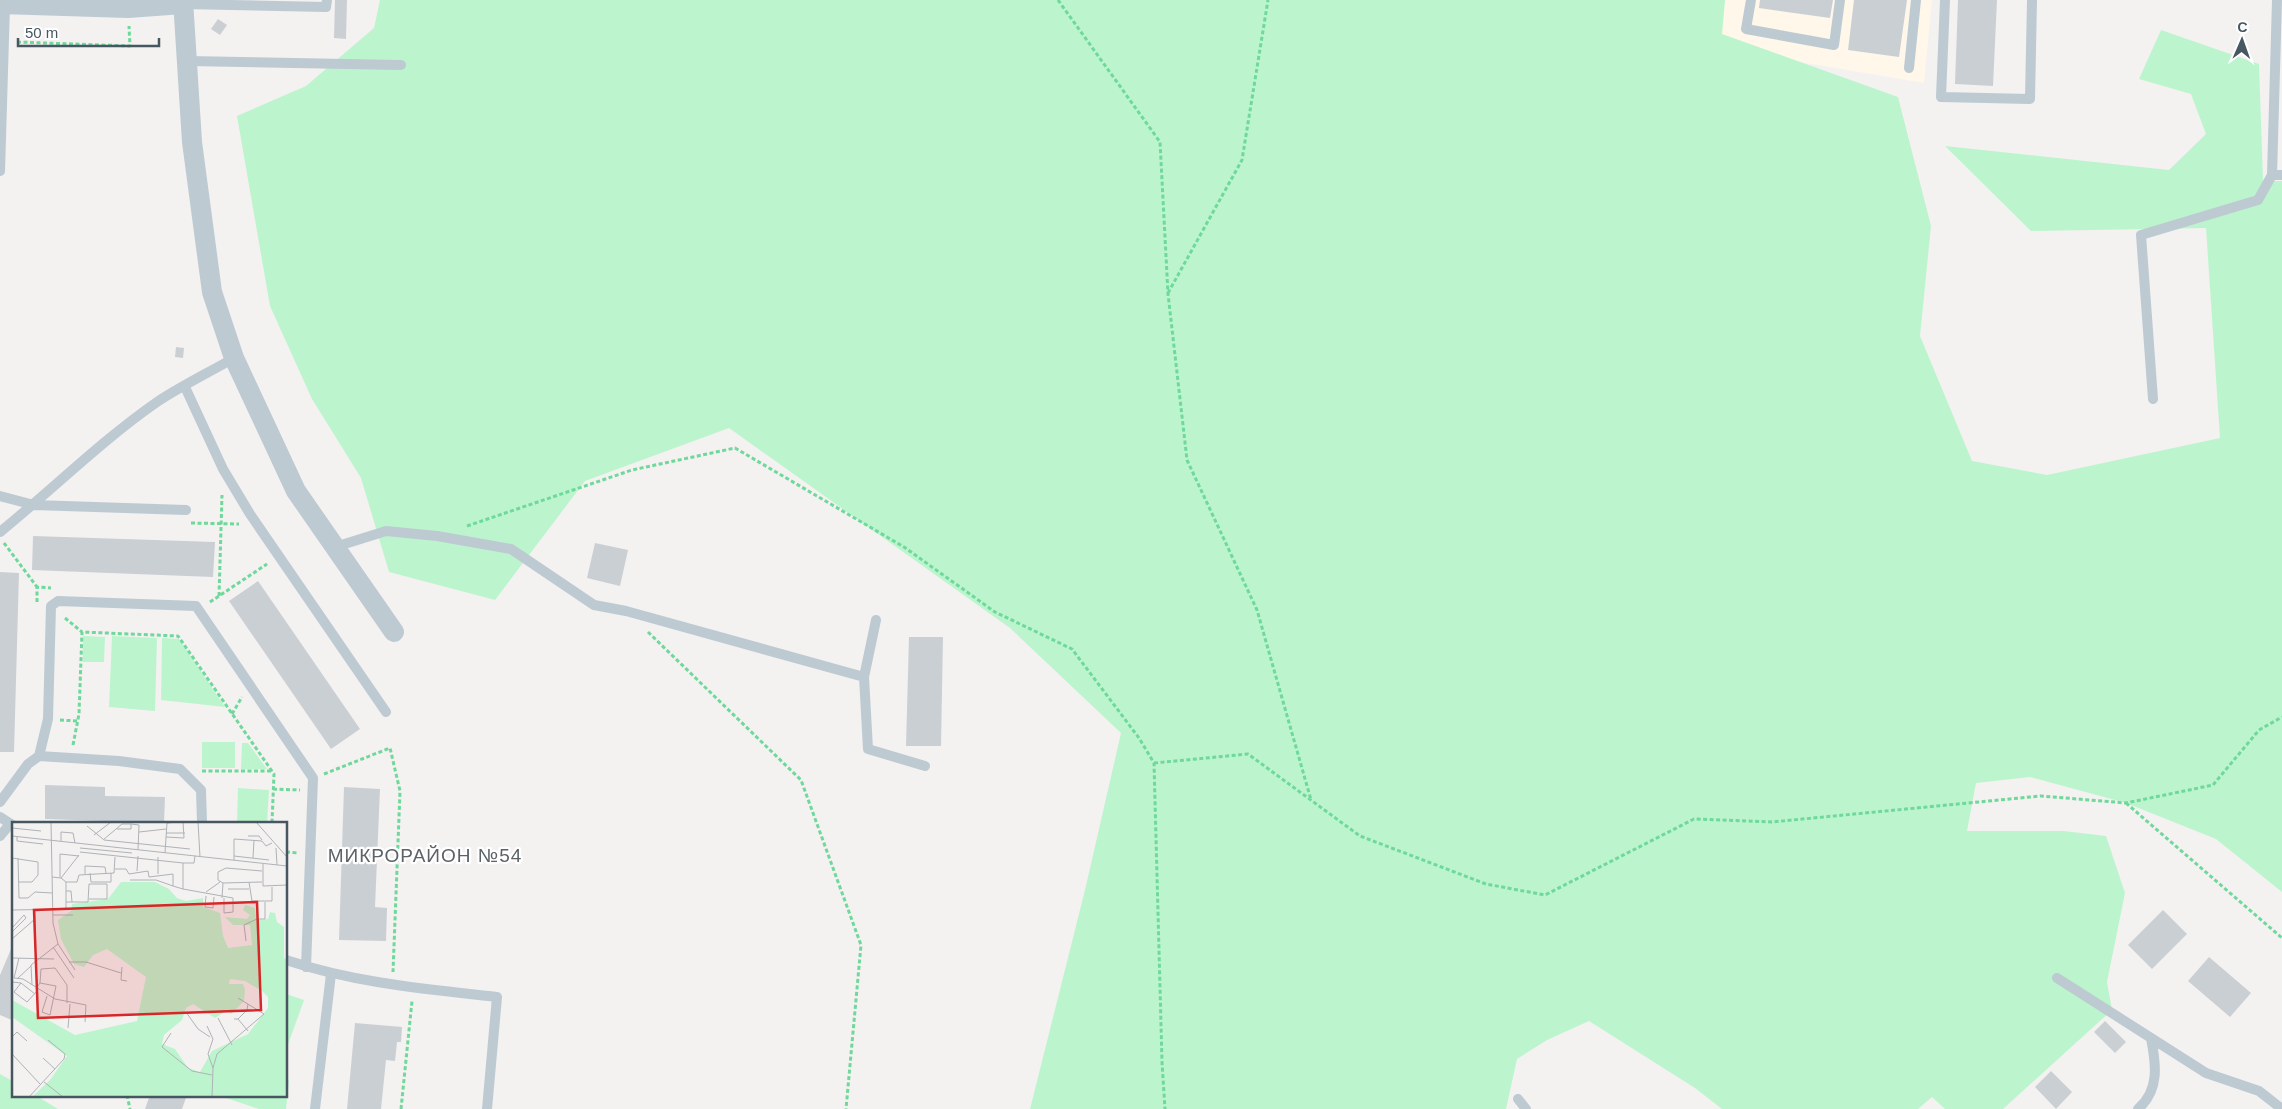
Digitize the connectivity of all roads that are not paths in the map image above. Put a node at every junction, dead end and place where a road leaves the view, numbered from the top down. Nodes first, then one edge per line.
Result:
1 (327, 0) edge
2 (1751, 0) edge
3 (1840, 0) edge
4 (1916, 0) edge
5 (1945, 0) edge
6 (2032, 0) edge
7 (2277, 0) edge
8 (183, 2) edge
9 (3, 4) edge
10 (187, 61) junction
11 (401, 65) dead end
12 (1909, 68) dead end
13 (2, 92) edge
14 (0, 172) edge
15 (2277, 175) edge
16 (234, 358) junction
17 (185, 387) junction
18 (2153, 399) dead end
19 (0, 496) edge
20 (34, 505) junction
21 (186, 510) dead end
22 (0, 532) edge
23 (335, 547) junction
24 (876, 620) dead end
25 (394, 632) dead end
26 (864, 677) junction
27 (386, 712) dead end
28 (39, 756) junction
29 (925, 766) dead end
30 (0, 802) edge
31 (0, 817) edge
32 (202, 822) edge
33 (12, 825) edge
34 (0, 836) edge
35 (288, 961) edge
36 (306, 967) junction
37 (331, 974) junction
38 (2057, 978) dead end
39 (2151, 1038) junction
40 (1518, 1099) dead end
41 (315, 1109) edge
42 (487, 1109) edge
43 (1526, 1109) edge
44 (2138, 1109) edge
45 (2282, 1109) edge

1 - 8 lane
2 - 3 lane
4 - 12 lane
5 - 6 lane
7 - 15 lane
8 - 9 street
8 - 10 street
9 - 13 lane
10 - 11 lane
10 - 16 street
13 - 14 lane
15 - 18 lane
16 - 17 lane
16 - 23 street
17 - 20 lane
17 - 27 lane
19 - 20 lane
20 - 21 lane
20 - 22 lane
23 - 25 street
23 - 26 lane
24 - 26 lane
26 - 29 lane
28 - 30 lane
28 - 32 lane
28 - 36 lane
31 - 33 lane
33 - 34 lane
35 - 36 lane
36 - 37 lane
37 - 41 lane
37 - 42 lane
38 - 39 lane
39 - 44 lane
39 - 45 lane
40 - 43 lane

